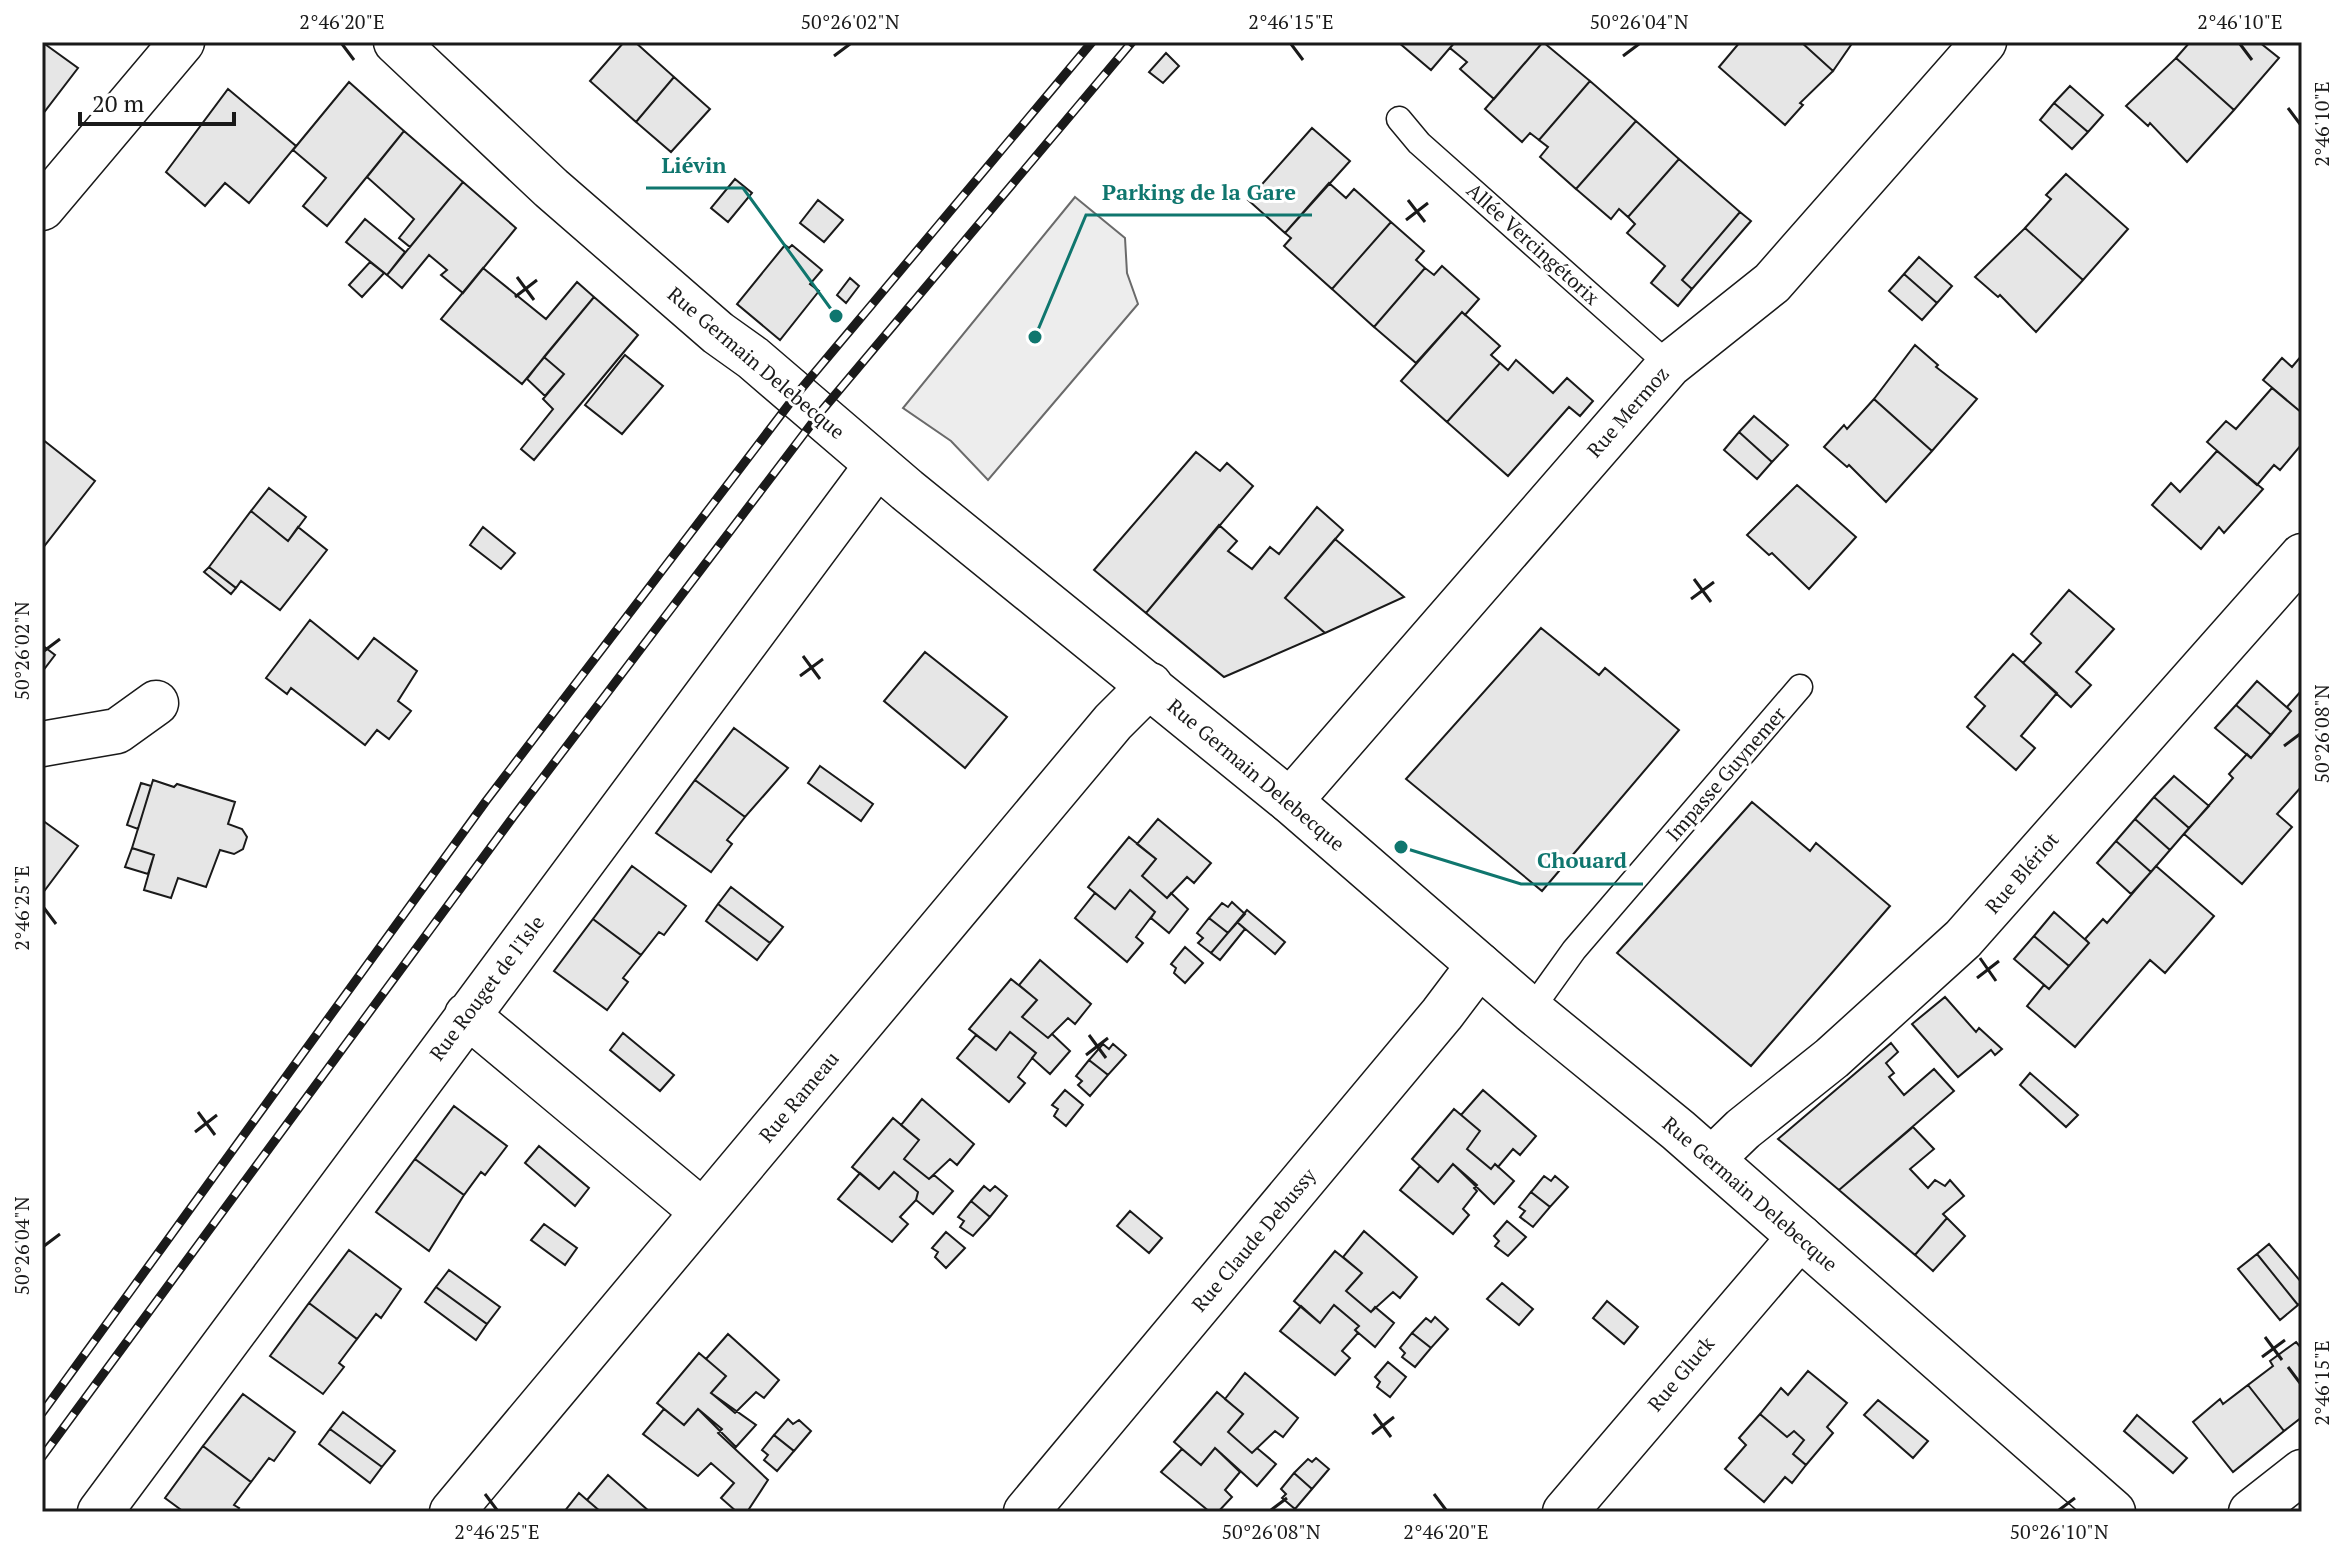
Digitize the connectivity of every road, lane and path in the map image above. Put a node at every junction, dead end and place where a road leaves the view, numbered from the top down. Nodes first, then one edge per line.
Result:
1 (182, 42) edge
2 (396, 42) edge
3 (1984, 42) edge
4 (1399, 119) dead end
5 (42, 208) edge
6 (1669, 365) junction
7 (877, 465) junction
8 (2302, 556) edge
9 (1150, 685) junction
10 (1800, 687) dead end
11 (156, 703) dead end
12 (42, 744) edge
13 (1290, 801) junction
14 (1479, 965) junction
15 (1531, 1010) junction
16 (467, 1015) junction
17 (1712, 1159) junction
18 (703, 1212) junction
19 (1800, 1237) junction
20 (2302, 1472) edge
21 (100, 1512) edge
22 (452, 1512) edge
23 (1026, 1512) edge
24 (1565, 1512) edge
25 (2113, 1512) edge
26 (2251, 1512) edge

1 - 5 street
2 - 7 street, Rue Germain Delebecque
3 - 6 street, Rue Mermoz
4 - 6 lane, Allée Vercingétorix
6 - 13 street, Rue Mermoz
7 - 9 street, Rue Germain Delebecque
7 - 16 street, Rue Rouget de l'Isle
8 - 17 street, Rue Blériot
9 - 13 street, Rue Germain Delebecque
9 - 18 street, Rue Rameau
10 - 15 lane, Impasse Guynemer
11 - 12 street
13 - 14 street, Rue Germain Delebecque
14 - 15 street, Rue Germain Delebecque
14 - 23 street, Rue Claude Debussy
15 - 17 street, Rue Germain Delebecque
16 - 18 street
16 - 21 street, Rue Rouget de l'Isle
17 - 19 street, Rue Germain Delebecque
18 - 22 street, Rue Rameau
19 - 24 street, Rue Gluck
19 - 25 street, Rue Germain Delebecque
20 - 26 street

